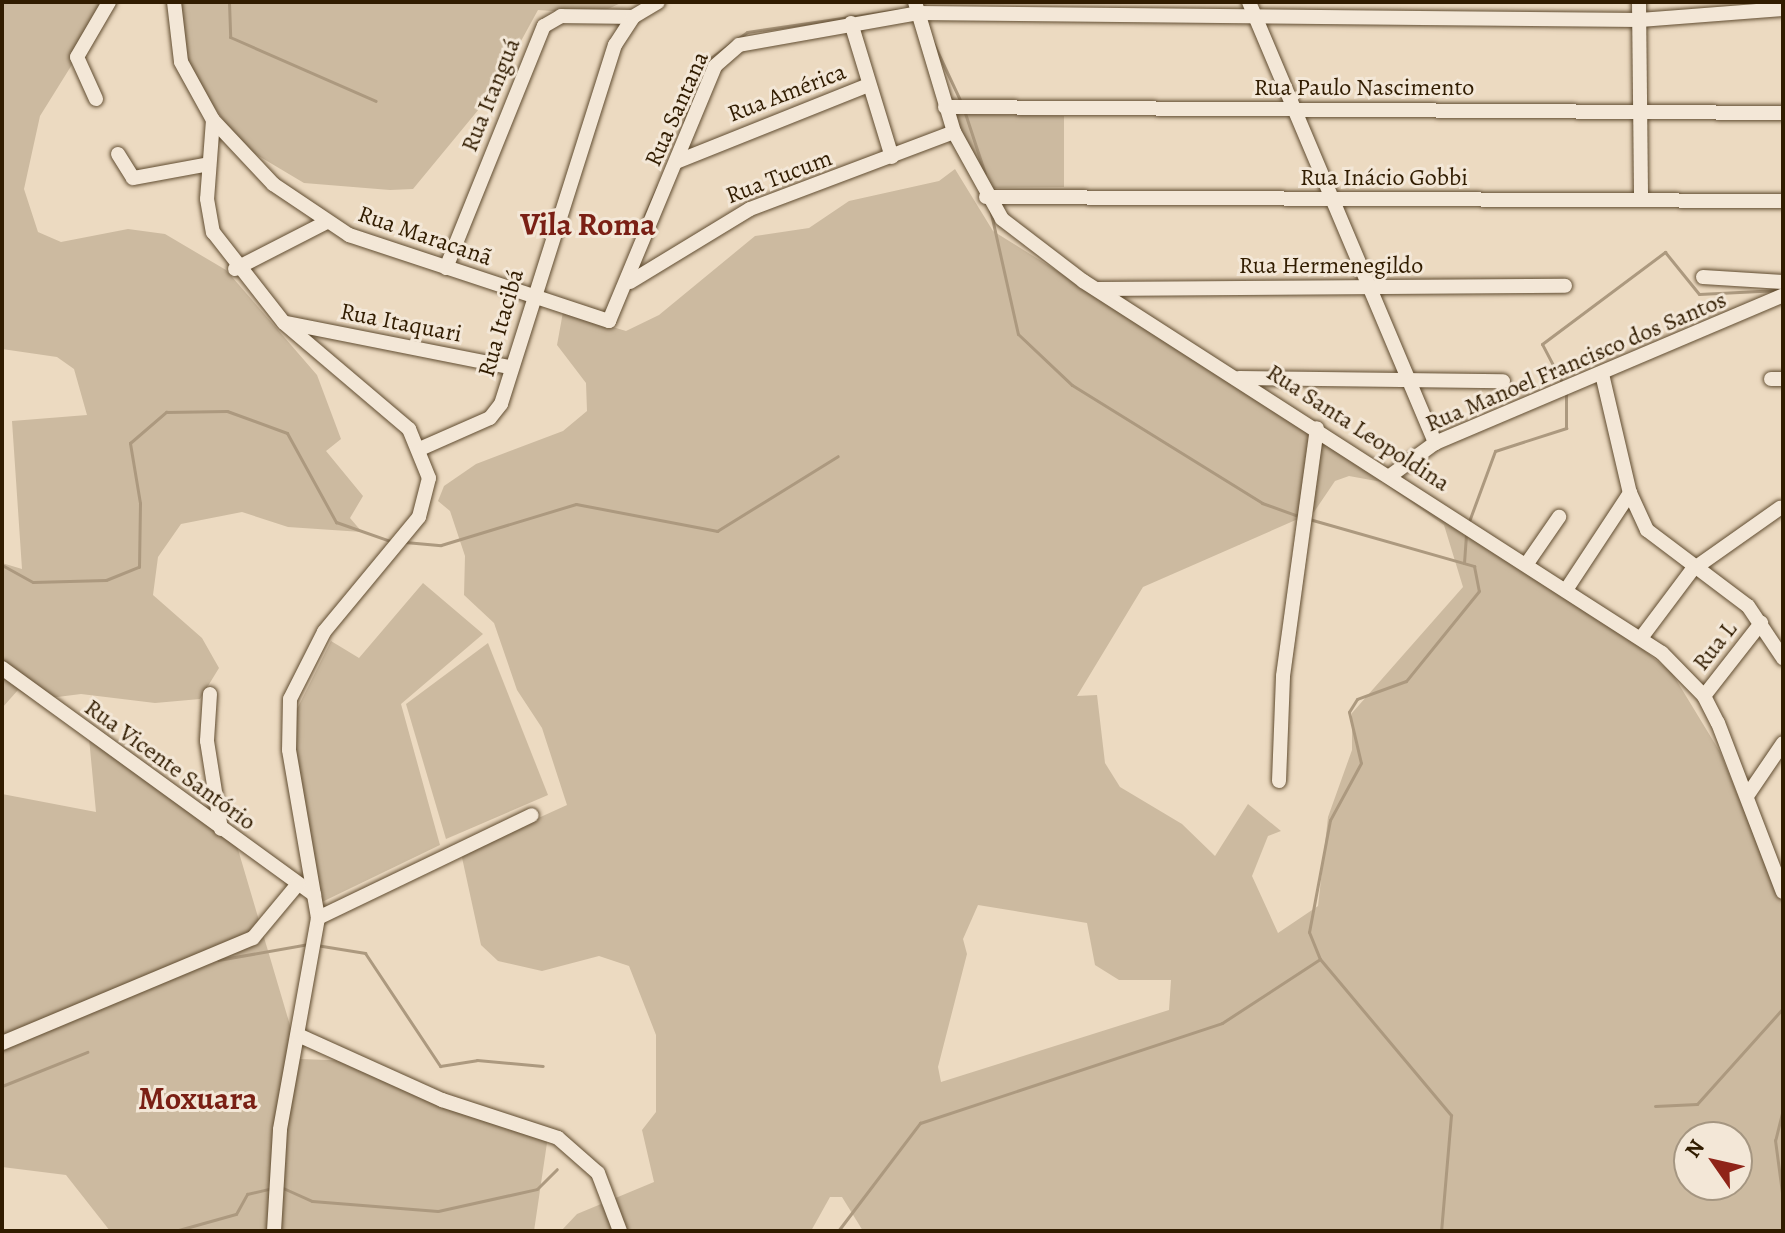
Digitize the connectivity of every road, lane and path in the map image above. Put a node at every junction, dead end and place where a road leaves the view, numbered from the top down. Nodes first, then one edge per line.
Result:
1 (109, 2) edge
2 (658, 2) edge
3 (1249, 2) edge
4 (1639, 2) edge
5 (172, 3) edge
6 (916, 8) edge
7 (1332, 8) edge
8 (1783, 9) edge
9 (1255, 16) junction
10 (633, 17) junction
11 (1640, 20) junction
12 (851, 23) junction
13 (869, 85) junction
14 (96, 99) dead end
15 (945, 107) junction
16 (1295, 110) junction
17 (1641, 111) junction
18 (1783, 113) edge
19 (213, 120) junction
20 (954, 132) junction
21 (118, 154) dead end
22 (892, 157) junction
23 (676, 162) junction
24 (209, 164) junction
25 (986, 197) junction
26 (1641, 199) junction
27 (1334, 201) junction
28 (1783, 201) edge
29 (327, 222) junction
30 (446, 268) junction
31 (235, 269) junction
32 (1703, 277) dead end
33 (630, 282) junction
34 (1565, 286) dead end
35 (1097, 289) junction
36 (1372, 290) junction
37 (1782, 291) edge
38 (531, 293) junction
39 (612, 320) joint
40 (284, 323) junction
41 (510, 367) junction
42 (1602, 374) junction
43 (1410, 377) junction
44 (1238, 378) junction
45 (1503, 381) dead end
46 (1317, 428) junction
47 (1435, 443) junction
48 (422, 448) junction
49 (1390, 476) junction
50 (1630, 493) junction
51 (1780, 508) dead end
52 (1559, 517) dead end
53 (1528, 562) junction
54 (1692, 570) junction
55 (1568, 587) junction
56 (1761, 623) junction
57 (1641, 638) junction
58 (1783, 658) edge
59 (2, 668) edge
60 (210, 694) dead end
61 (1704, 696) junction
62 (1783, 743) edge
63 (1279, 781) dead end
64 (1747, 796) junction
65 (532, 815) dead end
66 (221, 829) junction
67 (298, 884) junction
68 (1783, 892) edge
69 (314, 895) junction
70 (318, 918) junction
71 (298, 1035) junction
72 (2, 1043) edge
73 (274, 1231) edge
74 (620, 1231) edge

1 - 14 street
2 - 10 street, Rua Itacibá
3 - 9 street
4 - 11 street
5 - 19 street, Rua Maracanã
6 - 9 street, Rua Santana
6 - 12 street, Rua Santana
6 - 15 street, Rua Santa Leopoldina
7 - 9 street, Rua Santana
7 - 11 street, Rua Santana
8 - 11 street, Rua Santana
9 - 16 street
10 - 30 street, Rua Itanguá
10 - 38 street, Rua Itacibá
11 - 17 street
12 - 13 street
12 - 23 street, Rua Santana
13 - 22 street
13 - 23 street, Rua América
15 - 16 street, Rua Paulo Nascimento
15 - 20 street, Rua Santa Leopoldina
16 - 17 street, Rua Paulo Nascimento
16 - 27 street
17 - 18 street, Rua Paulo Nascimento
17 - 26 street
19 - 24 street
19 - 29 street, Rua Maracanã
20 - 22 street, Rua Tucum
20 - 25 street, Rua Santa Leopoldina
21 - 24 street
22 - 33 street, Rua Tucum
23 - 33 street, Rua Santana
24 - 31 street
25 - 27 street, Rua Inácio Gobbi
25 - 35 street, Rua Santa Leopoldina
26 - 27 street, Rua Inácio Gobbi
26 - 28 street, Rua Inácio Gobbi
27 - 36 street
29 - 30 street, Rua Maracanã
29 - 31 street
30 - 38 street, Rua Maracanã
31 - 40 street
32 - 37 street
33 - 39 street, Rua Santana
34 - 36 street, Rua Hermenegildo
35 - 36 street, Rua Hermenegildo
35 - 44 street, Rua Santa Leopoldina
36 - 43 street
37 - 42 street, Rua Manoel Francisco dos Santos
38 - 39 street, Rua Maracanã
38 - 41 street, Rua Itacibá
40 - 41 street, Rua Itaquari
40 - 48 street
41 - 48 street, Rua Itacibá
42 - 47 street, Rua Manoel Francisco dos Santos
42 - 50 street
43 - 44 street, Rua Manoel Francisco dos Santos
43 - 45 street, Rua Manoel Francisco dos Santos
43 - 47 street
44 - 46 street, Rua Santa Leopoldina
46 - 49 street, Rua Santa Leopoldina
46 - 63 street
47 - 49 street, Rua Manoel Francisco dos Santos
48 - 69 street
49 - 53 street, Rua Santa Leopoldina
50 - 54 street
50 - 55 street
51 - 54 street
52 - 53 street
53 - 55 street, Rua Santa Leopoldina
54 - 56 street
54 - 57 street
55 - 57 street, Rua Santa Leopoldina
56 - 58 street
56 - 61 street, Rua L
57 - 61 street, Rua Santa Leopoldina
59 - 66 street, Rua Vicente Santório
60 - 66 street
61 - 64 street, Rua Santa Leopoldina
62 - 64 street
64 - 68 street, Rua Santa Leopoldina
65 - 70 street
66 - 67 street, Rua Vicente Santório
67 - 69 street, Rua Vicente Santório
67 - 72 street
69 - 70 street
70 - 71 street
71 - 73 street
71 - 74 street

